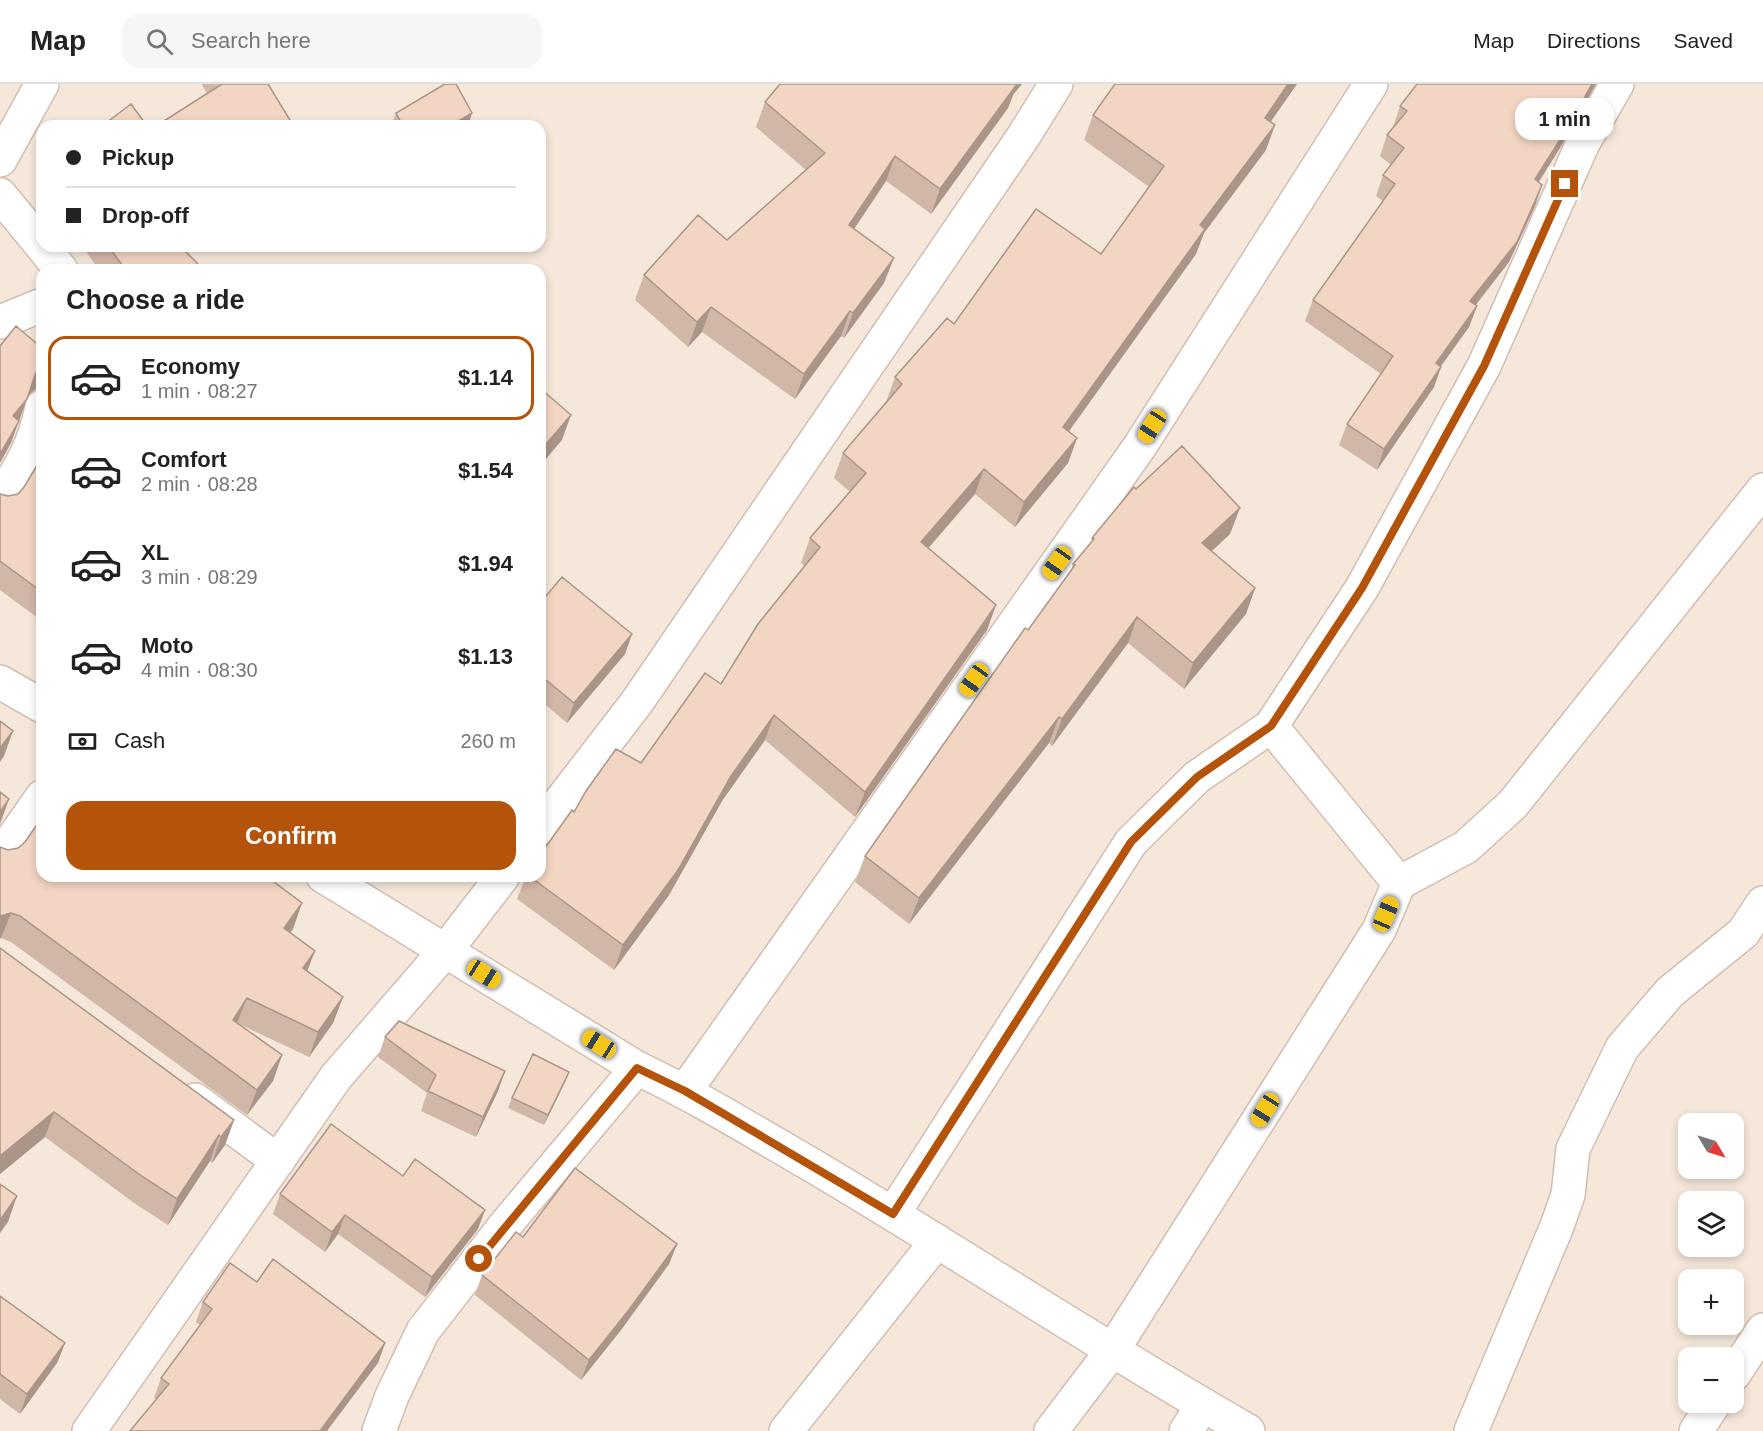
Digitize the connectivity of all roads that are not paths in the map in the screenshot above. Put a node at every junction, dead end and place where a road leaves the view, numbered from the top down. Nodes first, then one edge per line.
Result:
1 (42, 84) edge
2 (1056, 84) edge
3 (1371, 84) edge
4 (1617, 84) edge
5 (0, 159) edge
6 (0, 195) edge
7 (36, 239) edge
8 (47, 252) edge
9 (56, 264) edge
10 (36, 307) edge
11 (0, 322) edge
12 (36, 434) edge
13 (1763, 490) edge
14 (0, 501) edge
15 (0, 682) edge
16 (36, 703) edge
17 (1271, 726) junction
18 (36, 806) edge
19 (546, 820) edge
20 (0, 857) edge
21 (333, 882) edge
22 (498, 882) edge
23 (1399, 883) junction
24 (1763, 903) edge
25 (446, 950) junction
26 (637, 1068) junction
27 (172, 1084) edge
28 (685, 1091) junction
29 (278, 1161) junction
30 (893, 1214) junction
31 (937, 1241) junction
32 (1763, 1330) edge
33 (1112, 1351) junction
34 (1744, 1359) edge
35 (1707, 1413) edge
36 (1194, 1418) edge
37 (89, 1431) edge
38 (379, 1431) edge
39 (786, 1431) edge
40 (1051, 1431) edge
41 (1248, 1431) edge
42 (1472, 1431) edge
43 (1695, 1431) edge

1 - 5 street
2 - 19 street
3 - 28 street
4 - 17 street
6 - 7 street
8 - 9 street
10 - 11 street
12 - 14 street
13 - 23 street
15 - 16 street
17 - 23 street
17 - 30 street
18 - 20 street
21 - 25 street
22 - 25 street
23 - 33 street
24 - 42 street
25 - 26 street
25 - 29 street
26 - 28 street
26 - 38 street
27 - 29 street
28 - 30 street
29 - 37 street
30 - 31 street
31 - 33 street
31 - 39 street
32 - 34 street
33 - 36 street
33 - 40 street
35 - 43 street
36 - 41 street

